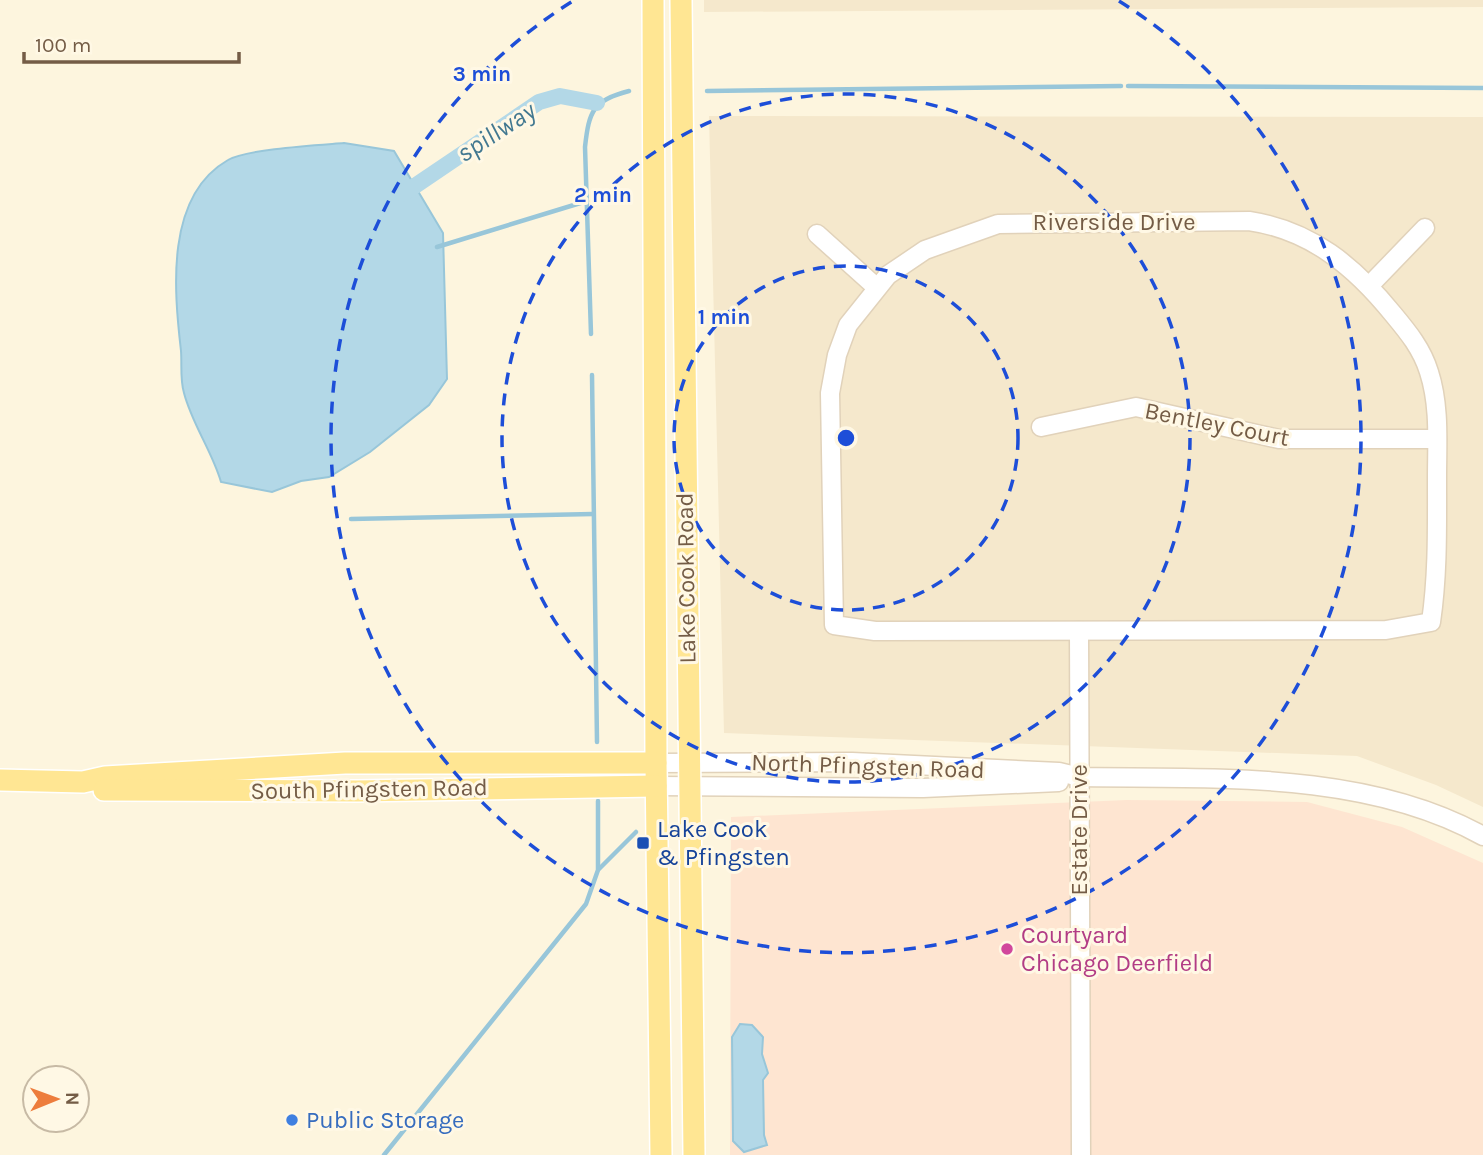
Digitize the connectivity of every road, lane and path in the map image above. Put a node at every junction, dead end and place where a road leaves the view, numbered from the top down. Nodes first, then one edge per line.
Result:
1 (653, 0) edge
2 (681, 0) edge
3 (1424, 228) dead end
4 (817, 234) dead end
5 (1370, 285) junction
6 (876, 287) junction
7 (1041, 427) dead end
8 (1437, 439) junction
9 (1079, 631) junction
10 (688, 762) junction
11 (656, 763) junction
12 (1080, 777) junction
13 (0, 780) edge
14 (83, 782) junction
15 (656, 786) junction
16 (689, 787) junction
17 (1483, 836) edge
18 (661, 1155) edge
19 (694, 1155) edge
20 (1081, 1155) edge

1 - 11 main road, Lake Cook Road
2 - 10 main road, Lake Cook Road
3 - 5 street
4 - 6 street
5 - 6 street, Riverside Drive
5 - 8 street, Riverside Drive
6 - 9 street, Riverside Drive
7 - 8 street, Bentley Court
8 - 9 street, Riverside Drive
9 - 12 street, Estate Drive
10 - 11 street, North Pfingsten Road
10 - 12 street, North Pfingsten Road
10 - 16 main road, Lake Cook Road
11 - 14 main road, South Pfingsten Road
11 - 15 main road, Lake Cook Road
12 - 16 street, North Pfingsten Road
12 - 17 street, North Pfingsten Road
12 - 20 street, Estate Drive
13 - 14 main road, South Pfingsten Road
14 - 15 main road, South Pfingsten Road
15 - 16 street, North Pfingsten Road
15 - 18 main road, Lake Cook Road
16 - 19 main road, Lake Cook Road

